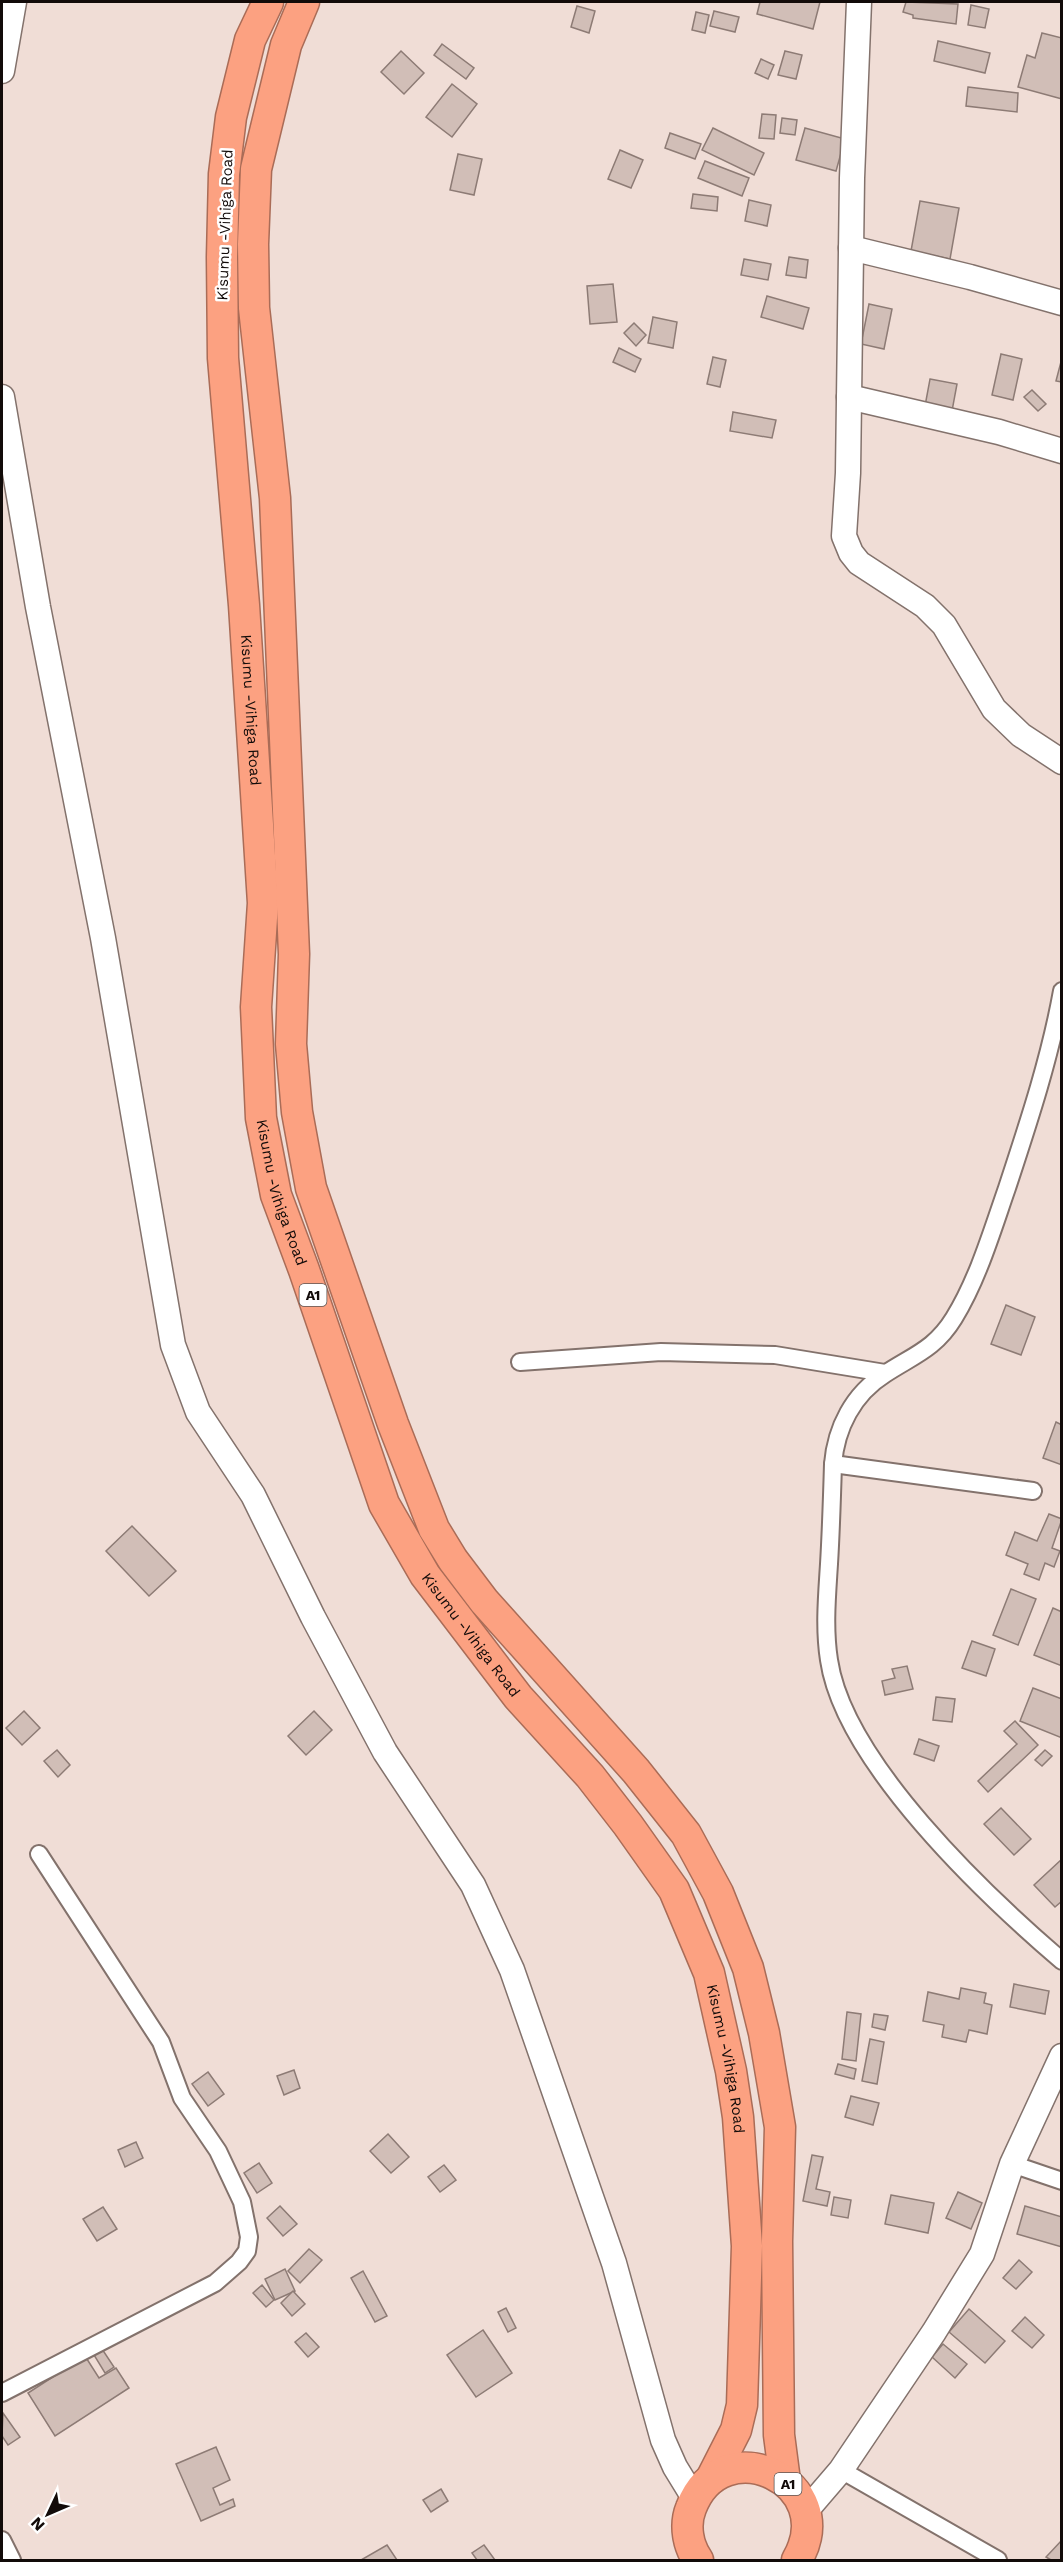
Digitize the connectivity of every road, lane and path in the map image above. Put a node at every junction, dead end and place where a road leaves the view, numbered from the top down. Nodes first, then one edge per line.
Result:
1 (14, 2) edge
2 (268, 2) edge
3 (304, 2) edge
4 (859, 2) edge
5 (2, 70) edge
6 (851, 249) junction
7 (1062, 303) edge
8 (2, 397) edge
9 (849, 398) junction
10 (1062, 451) edge
11 (1062, 762) edge
12 (1062, 991) edge
13 (520, 1362) dead end
14 (885, 1373) junction
15 (833, 1464) junction
16 (1033, 1491) dead end
17 (39, 1854) dead end
18 (1062, 1961) edge
19 (1062, 2056) edge
20 (1012, 2164) junction
21 (1062, 2181) edge
22 (2, 2393) edge
23 (841, 2470) junction
24 (785, 2481) junction
25 (703, 2488) junction
26 (806, 2512) junction
27 (2, 2540) edge
28 (12, 2560) edge
29 (698, 2560) edge
30 (797, 2560) edge
31 (998, 2560) edge

1 - 5 street
2 - 25 highway, Kisumu -Vihiga Road / A1
3 - 24 highway, Kisumu -Vihiga Road / A1
4 - 6 street
6 - 7 street
6 - 9 street
8 - 25 street
9 - 10 street
9 - 11 street
12 - 14 street
13 - 14 street
14 - 15 street
15 - 16 street
15 - 18 street
17 - 22 street
19 - 20 street
20 - 21 street
20 - 23 street
23 - 26 street
23 - 31 street
24 - 25 highway, A1
24 - 26 highway, A1
25 - 29 highway, A1
26 - 30 highway, A1
27 - 28 street

